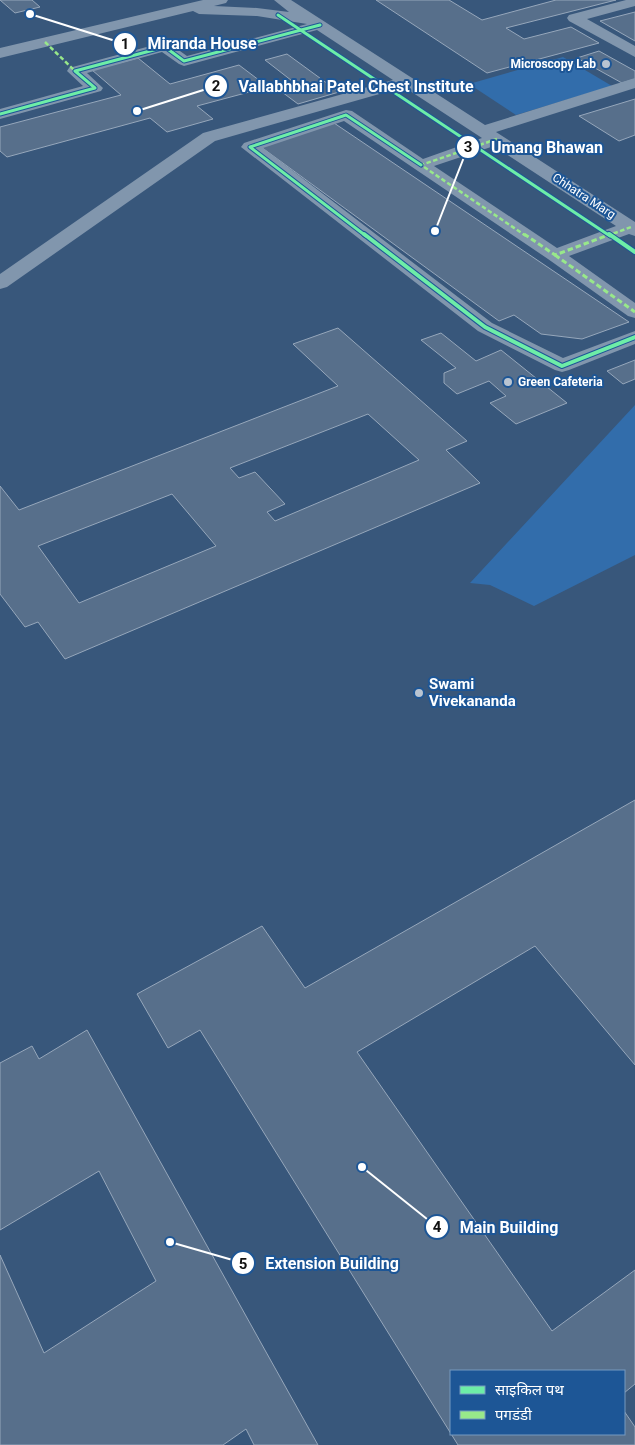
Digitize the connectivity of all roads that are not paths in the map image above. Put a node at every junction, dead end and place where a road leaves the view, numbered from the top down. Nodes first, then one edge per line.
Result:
1 (221, 0) edge
2 (281, 0) edge
3 (635, 2) edge
4 (185, 5) edge
5 (316, 22) junction
6 (45, 42) junction
7 (635, 52) edge
8 (0, 53) edge
9 (75, 71) junction
10 (407, 81) junction
11 (635, 83) edge
12 (0, 114) edge
13 (490, 135) junction
14 (421, 165) junction
15 (633, 228) edge
16 (555, 255) junction
17 (0, 283) edge
18 (635, 312) edge
19 (635, 337) edge

1 - 4 street
2 - 5 street, Chhatra Marg
3 - 7 street
4 - 5 street
4 - 6 street
5 - 9 street
5 - 10 street, Chhatra Marg
6 - 8 street
6 - 9 street
9 - 12 street
10 - 13 street, Chhatra Marg
10 - 17 street
11 - 13 street
13 - 14 street
13 - 15 street, Chhatra Marg
14 - 16 street
14 - 19 street
15 - 16 street
16 - 18 street

